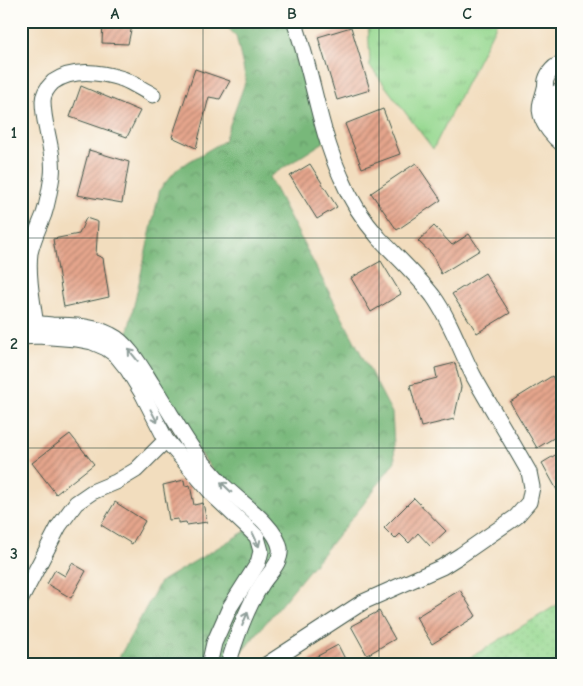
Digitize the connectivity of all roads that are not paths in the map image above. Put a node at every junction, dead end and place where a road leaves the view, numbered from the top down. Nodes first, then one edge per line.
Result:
1 (294, 21) edge
2 (562, 64) edge
3 (554, 91) edge
4 (153, 95) dead end
5 (562, 126) edge
6 (562, 144) edge
7 (32, 328) edge
8 (21, 336) edge
9 (179, 427) junction
10 (166, 440) junction
11 (21, 599) edge
12 (209, 665) edge
13 (228, 665) edge
14 (266, 665) edge

1 - 14 street
2 - 3 street
3 - 5 street
3 - 6 street
4 - 7 street
7 - 8 street
9 -> 7 street
7 -> 10 street
9 - 10 street
13 -> 9 street
10 - 11 street
10 -> 12 street

